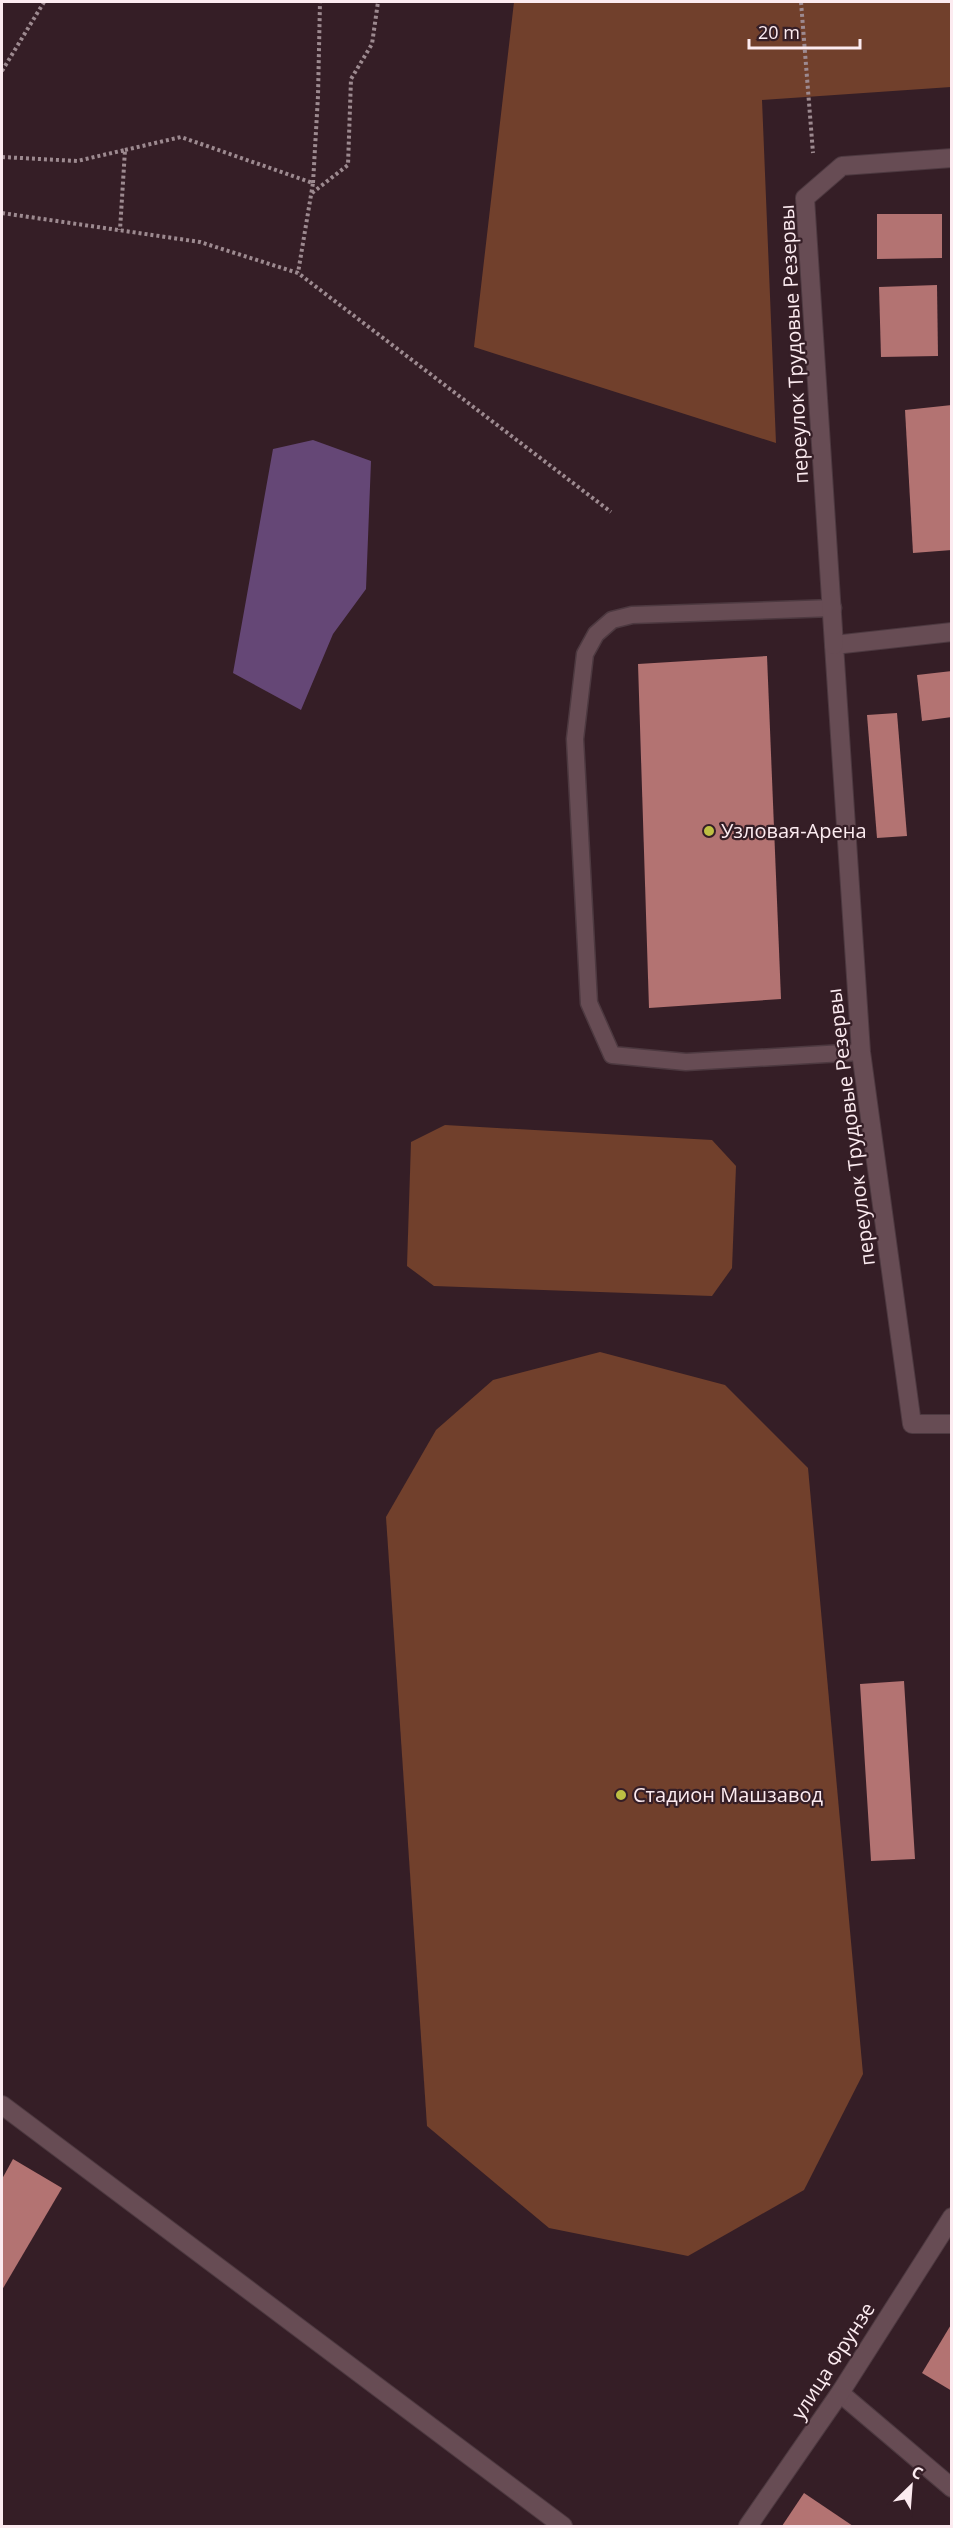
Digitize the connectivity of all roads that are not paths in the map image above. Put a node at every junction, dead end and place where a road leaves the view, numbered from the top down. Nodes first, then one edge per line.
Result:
1 (951, 158) edge
2 (832, 608) junction
3 (951, 632) edge
4 (834, 645) junction
5 (861, 1052) junction
6 (951, 1424) edge
7 (2, 2106) edge
8 (951, 2217) edge
9 (840, 2393) junction
10 (951, 2487) edge
11 (563, 2526) edge
12 (748, 2526) edge

1 - 2 street, переулок Трудовые Резервы
2 - 4 street, переулок Трудовые Резервы
2 - 5 lane
3 - 4 street
4 - 5 street, переулок Трудовые Резервы
5 - 6 street, переулок Трудовые Резервы
7 - 11 street
8 - 9 street, улица Фрунзе
9 - 10 street
9 - 12 street, улица Фрунзе

